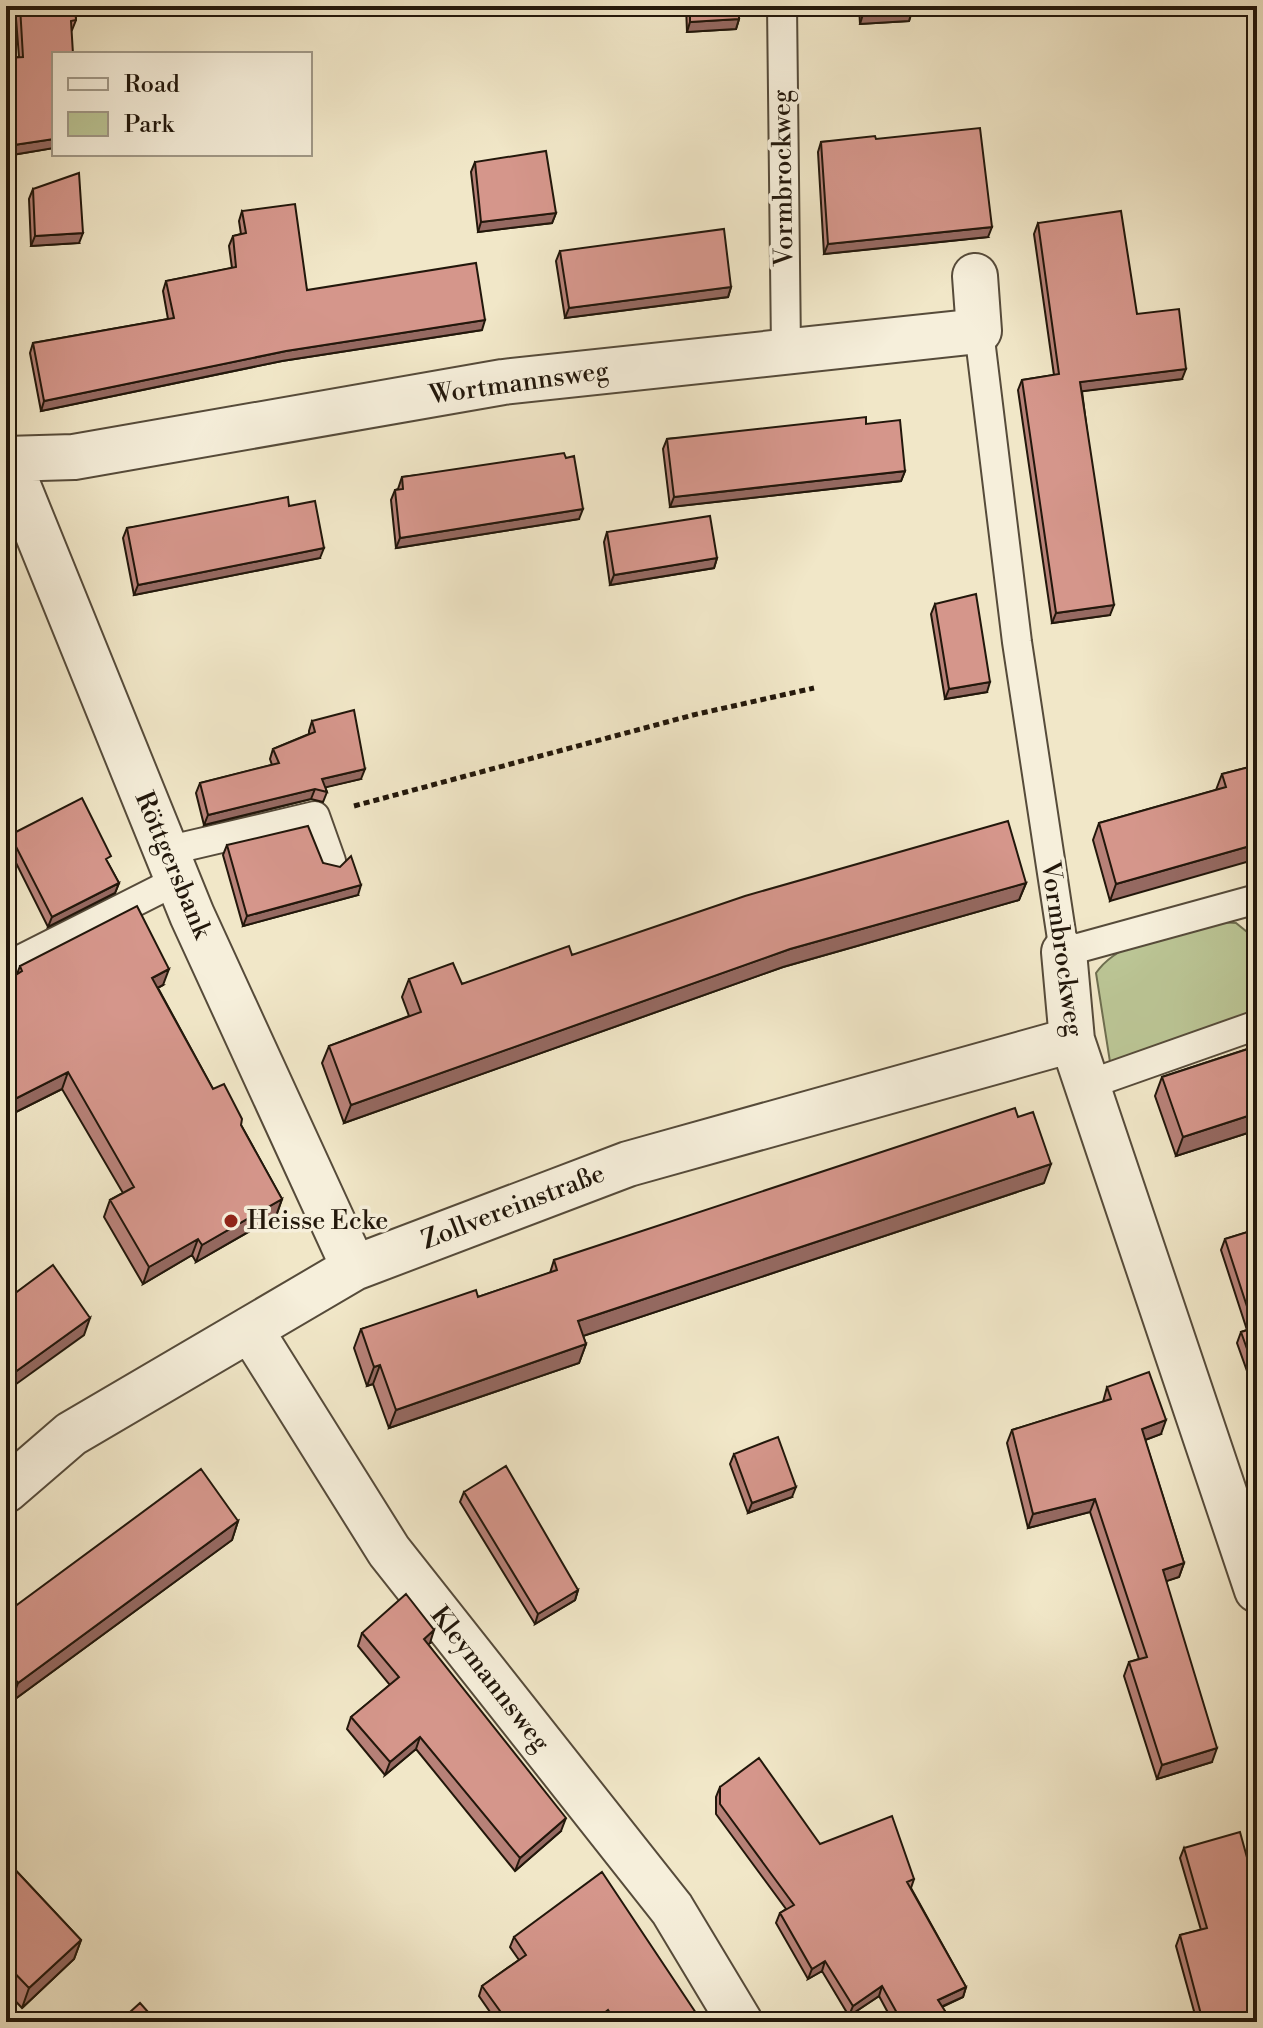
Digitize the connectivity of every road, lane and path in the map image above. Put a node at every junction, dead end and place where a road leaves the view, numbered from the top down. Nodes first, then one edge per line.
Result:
1 (782, 6) edge
2 (975, 276) dead end
3 (979, 331) junction
4 (786, 349) junction
5 (6, 458) edge
6 (814, 688) dead end
7 (315, 816) junction
8 (331, 861) edge
9 (172, 866) junction
10 (1257, 899) edge
11 (1064, 952) junction
12 (6, 967) edge
13 (1257, 1025) edge
14 (1072, 1040) junction
15 (1087, 1085) junction
16 (354, 1268) junction
17 (250, 1329) junction
18 (6, 1490) edge
19 (1257, 1590) edge
20 (740, 2022) edge

1 - 4 lane, Vormbrockweg
2 - 3 street
3 - 4 street, Wortmannsweg
3 - 11 lane, Vormbrockweg
4 - 5 street, Wortmannsweg
5 - 9 street, Röttgersbank
6 - 7 path
7 - 8 lane
7 - 9 lane
9 - 12 lane
9 - 16 street, Röttgersbank
10 - 11 lane
11 - 14 street, Vormbrockweg
13 - 15 lane
14 - 15 street, Vormbrockweg
14 - 16 street, Zollvereinstraße
15 - 19 street, Vormbrockweg
16 - 17 street, Zollvereinstraße
17 - 18 street, Zollvereinstraße
17 - 20 street, Kleymannsweg

